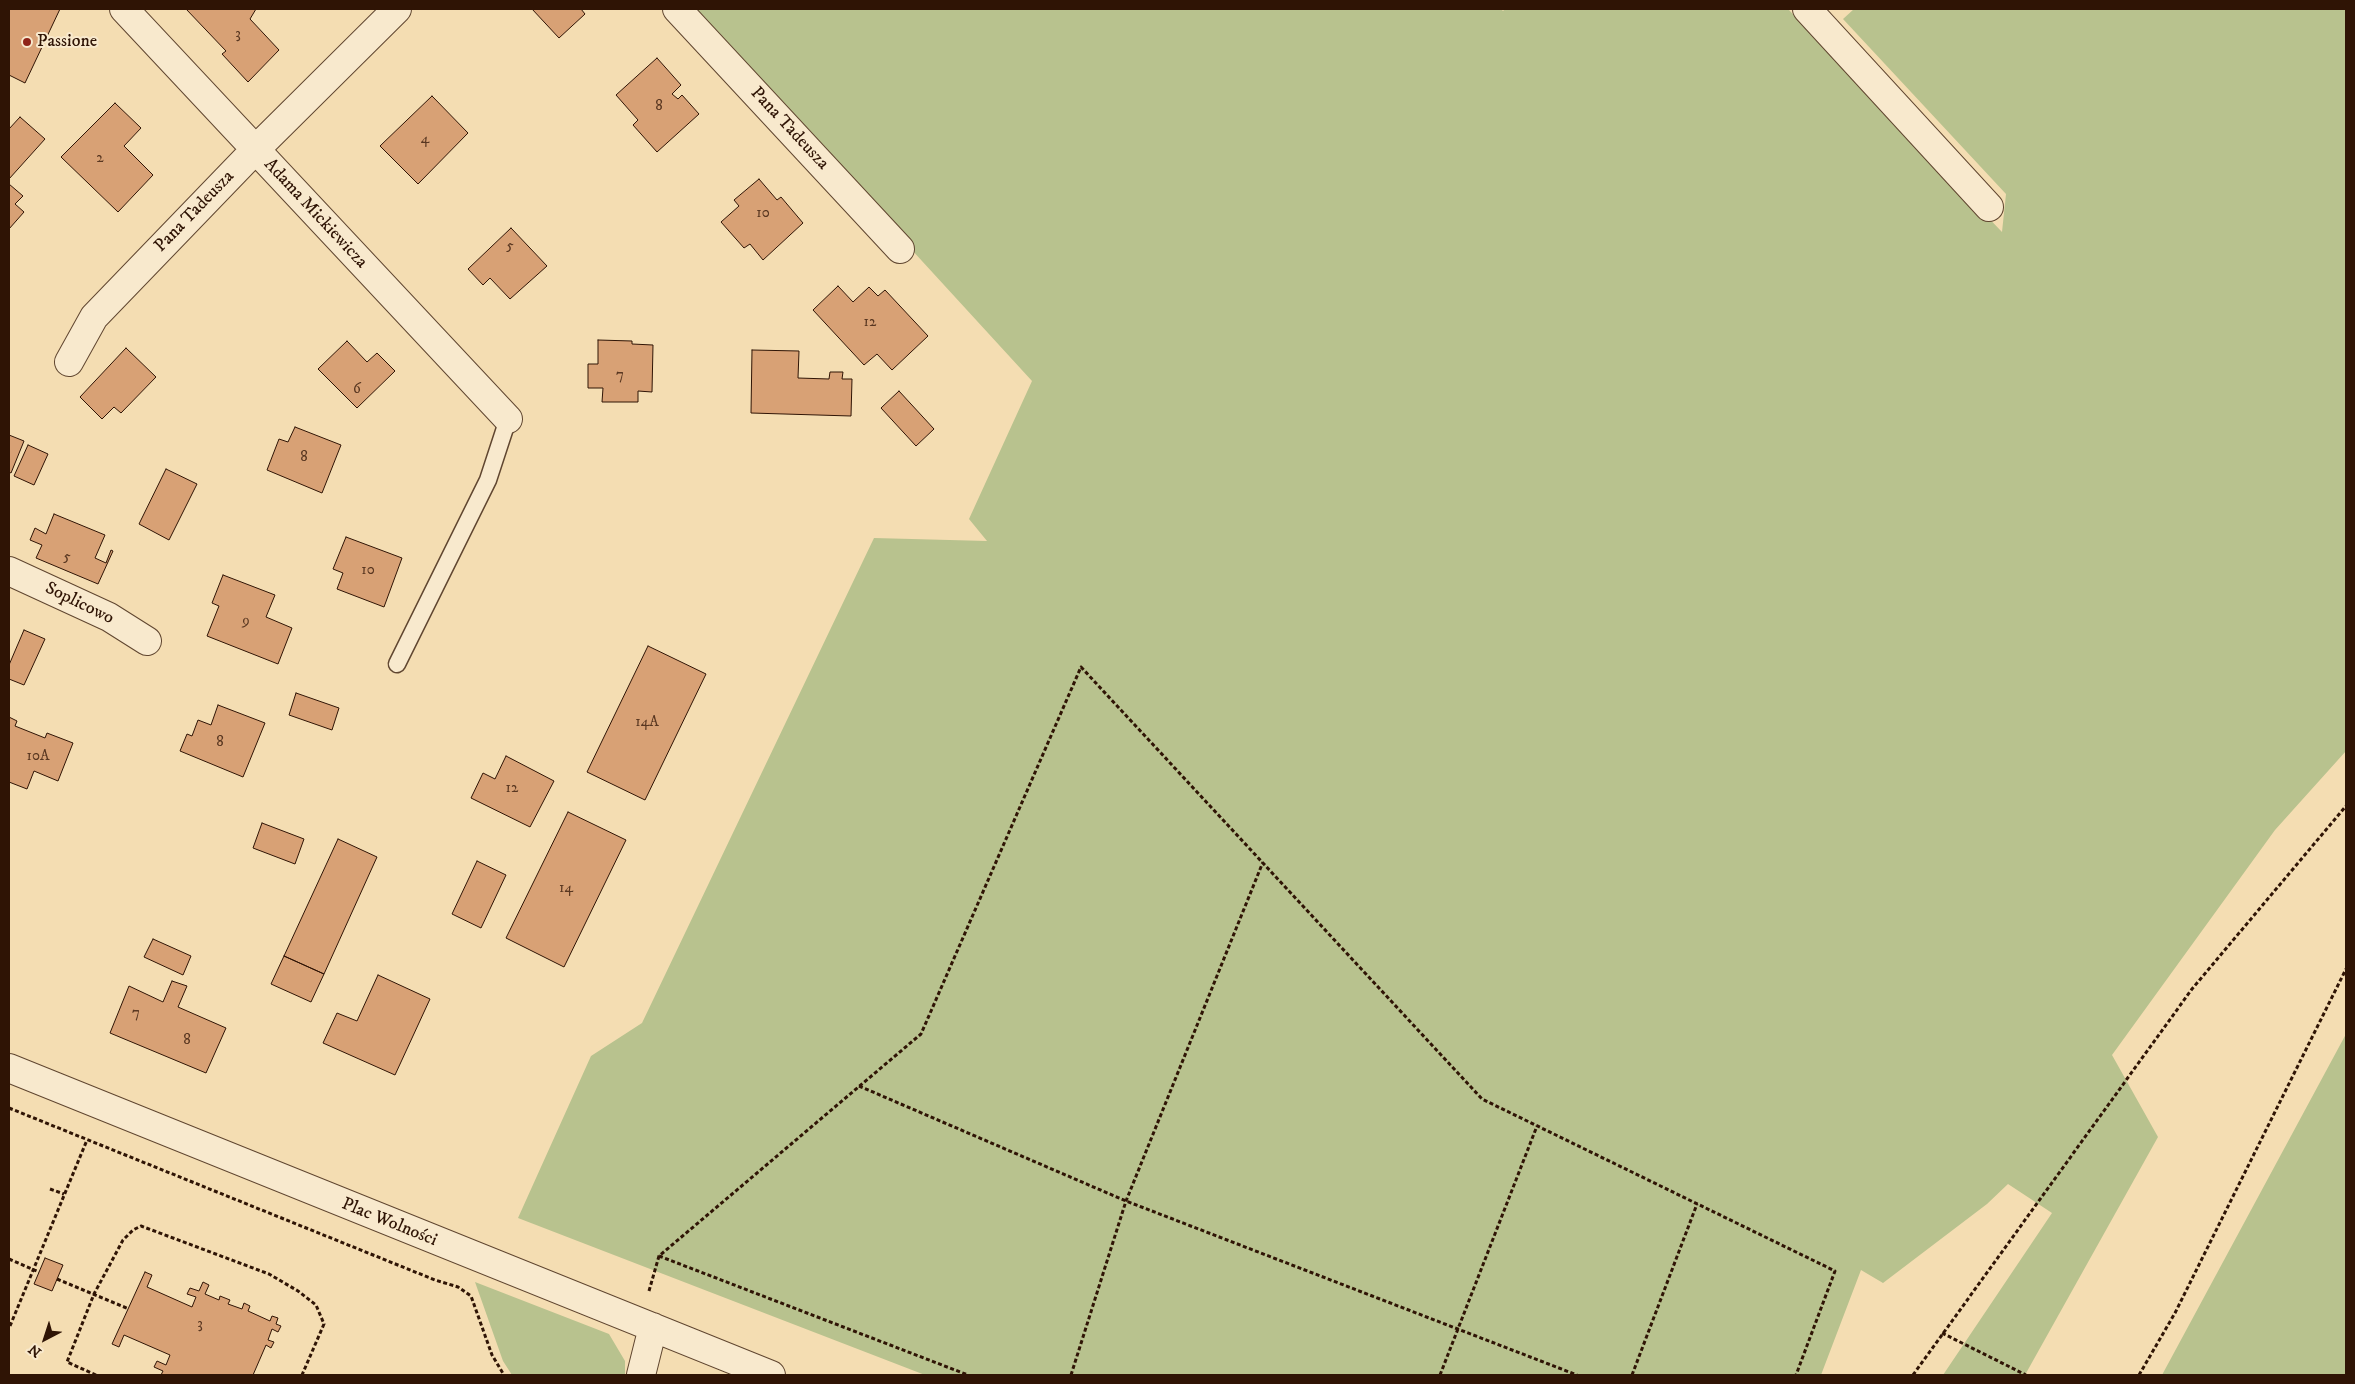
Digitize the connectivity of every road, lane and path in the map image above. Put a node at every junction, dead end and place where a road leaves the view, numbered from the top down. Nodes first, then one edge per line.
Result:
1 (124, 9) edge
2 (397, 9) edge
3 (677, 9) edge
4 (1807, 9) edge
5 (255, 150) junction
6 (1989, 207) dead end
7 (900, 249) dead end
8 (68, 362) dead end
9 (508, 419) joint
10 (9, 571) edge
11 (147, 641) dead end
12 (397, 664) dead end
13 (2346, 806) edge
14 (1263, 862) junction
15 (2346, 969) edge
16 (9, 1068) edge
17 (859, 1086) junction
18 (9, 1108) edge
19 (1537, 1126) junction
20 (87, 1140) junction
21 (50, 1189) dead end
22 (64, 1194) junction
23 (1126, 1201) junction
24 (1697, 1204) junction
25 (659, 1256) junction
26 (9, 1259) edge
27 (32, 1269) junction
28 (39, 1272) dead end
29 (57, 1279) dead end
30 (94, 1294) junction
31 (129, 1309) dead end
32 (646, 1324) junction
33 (10, 1326) edge
34 (1458, 1329) junction
35 (1942, 1333) junction
36 (96, 1375) edge
37 (302, 1375) edge
38 (504, 1375) edge
39 (641, 1375) edge
40 (771, 1375) edge
41 (968, 1375) edge
42 (1071, 1375) edge
43 (1440, 1375) edge
44 (1577, 1375) edge
45 (1632, 1375) edge
46 (1796, 1375) edge
47 (1913, 1375) edge
48 (2026, 1375) edge
49 (2139, 1375) edge

1 - 5 street, Adama Mickiewicza
2 - 5 street, Pana Tadeusza
3 - 7 street, Pana Tadeusza
4 - 6 street
5 - 8 street, Pana Tadeusza
5 - 9 street, Adama Mickiewicza
9 - 12 lane
10 - 11 street, Soplicowo
13 - 35 path
14 - 17 path
14 - 19 path
14 - 23 path
15 - 49 path
16 - 32 street, Plac Wolności
17 - 23 path
17 - 25 path
18 - 20 path
19 - 24 path
19 - 34 path
20 - 22 path
20 - 38 path
21 - 22 path
22 - 27 path
23 - 34 path
23 - 42 path
24 - 45 path
24 - 46 path
25 - 32 path
25 - 41 path
26 - 27 path
27 - 28 path
27 - 33 path
29 - 30 path
30 - 31 path
30 - 36 path
30 - 37 path
32 - 39 street
32 - 40 street, Plac Wolności
34 - 43 path
34 - 44 path
35 - 47 path
35 - 48 path

